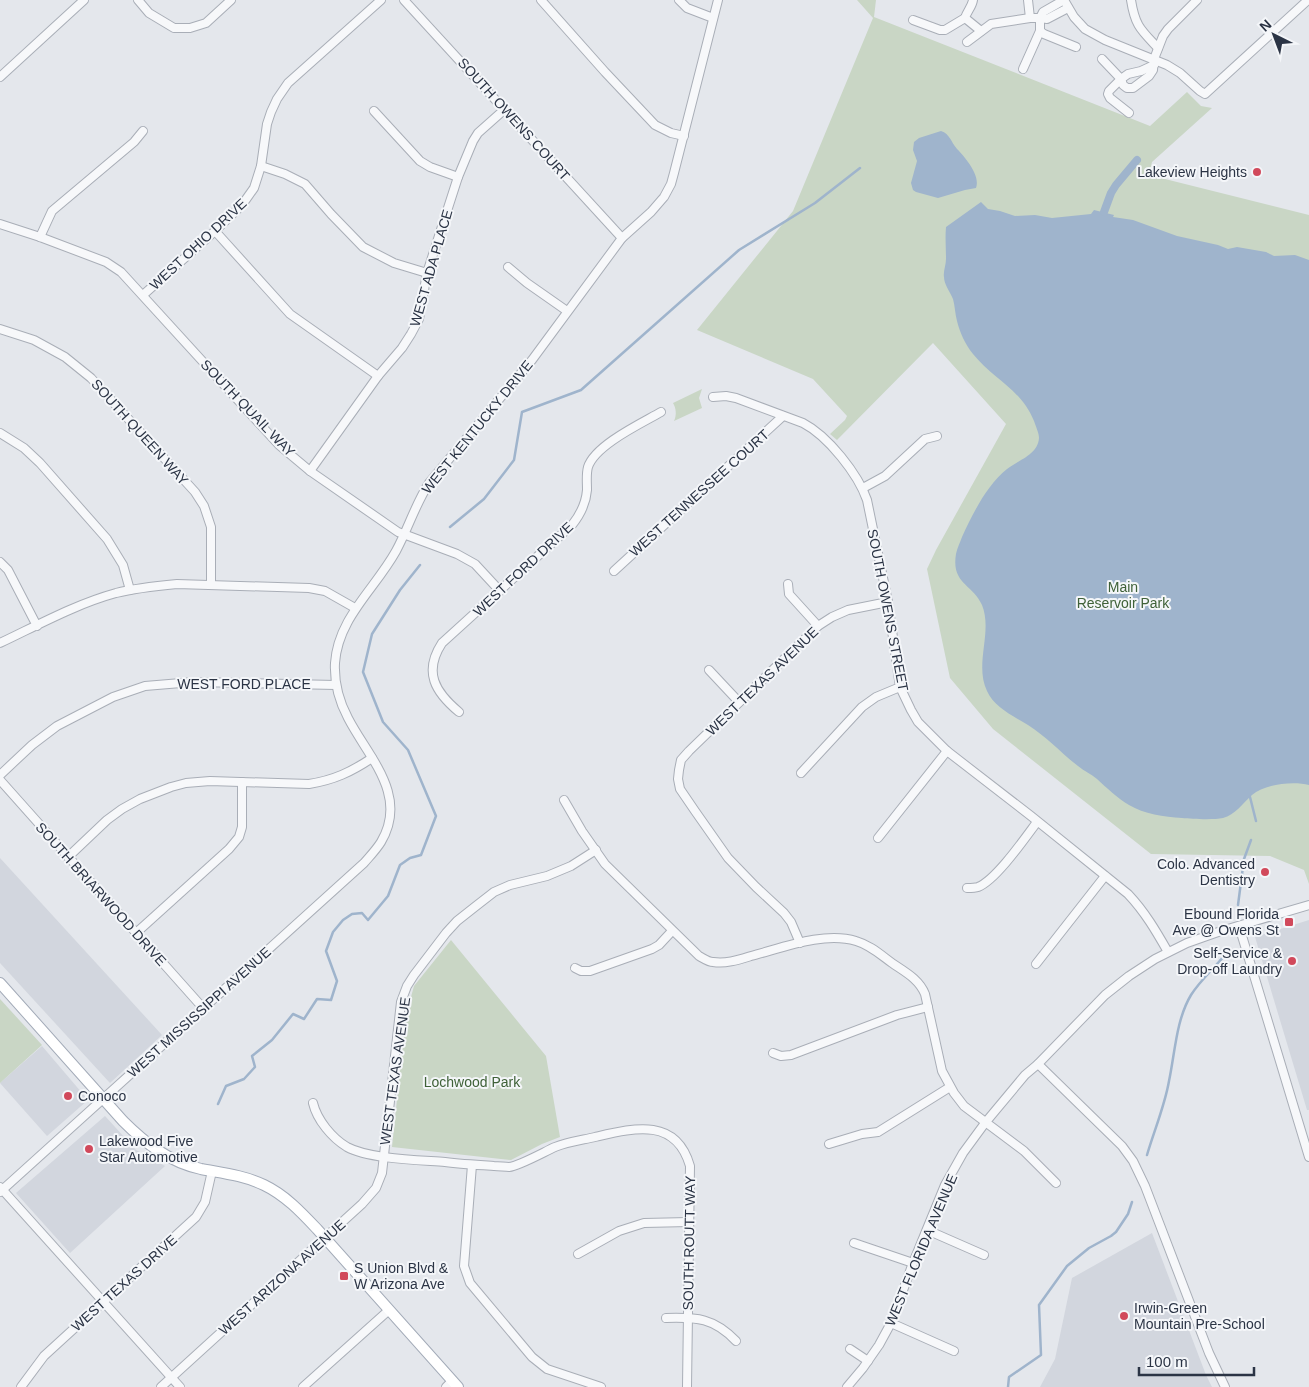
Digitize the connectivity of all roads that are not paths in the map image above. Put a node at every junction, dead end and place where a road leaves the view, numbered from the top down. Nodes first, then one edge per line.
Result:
1 (84, 0) edge
2 (138, 0) edge
3 (231, 0) edge
4 (381, 0) edge
5 (404, 0) edge
6 (541, 0) edge
7 (679, 0) edge
8 (718, 0) edge
9 (972, 0) edge
10 (1028, 0) edge
11 (1064, 0) edge
12 (1131, 0) edge
13 (1197, 0) edge
14 (1308, 0) edge
15 (1068, 8) junction
16 (713, 18) junction
17 (965, 18) junction
18 (1030, 18) junction
19 (1040, 18) junction
20 (913, 20) dead end
21 (981, 31) junction
22 (1040, 31) junction
23 (967, 42) dead end
24 (1076, 47) dead end
25 (1158, 48) junction
26 (1102, 59) dead end
27 (1154, 62) junction
28 (1024, 69) dead end
29 (0, 77) edge
30 (1121, 79) junction
31 (505, 109) junction
32 (374, 111) dead end
33 (1129, 113) dead end
34 (143, 131) dead end
35 (684, 136) junction
36 (261, 166) junction
37 (458, 177) junction
38 (0, 224) edge
39 (215, 231) junction
40 (40, 237) junction
41 (622, 238) junction
42 (508, 267) dead end
43 (427, 273) junction
44 (142, 295) junction
45 (567, 311) junction
46 (0, 329) edge
47 (378, 376) junction
48 (714, 398) dead end
49 (661, 412) dead end
50 (783, 416) junction
51 (0, 433) edge
52 (937, 436) dead end
53 (310, 471) junction
54 (863, 488) junction
55 (404, 534) junction
56 (0, 562) edge
57 (614, 571) dead end
58 (788, 584) dead end
59 (211, 585) junction
60 (130, 590) junction
61 (500, 591) junction
62 (888, 602) junction
63 (356, 608) junction
64 (37, 626) junction
65 (818, 626) junction
66 (0, 643) edge
67 (709, 670) dead end
68 (336, 685) junction
69 (900, 687) junction
70 (739, 702) junction
71 (459, 712) dead end
72 (947, 751) junction
73 (372, 758) junction
74 (801, 773) dead end
75 (0, 775) edge
76 (0, 780) edge
77 (242, 782) junction
78 (564, 800) dead end
79 (1037, 822) junction
80 (388, 824) joint
81 (878, 838) dead end
82 (596, 850) junction
83 (68, 857) junction
84 (1105, 876) junction
85 (967, 888) dead end
86 (1309, 905) edge
87 (1239, 926) junction
88 (672, 931) junction
89 (136, 933) junction
90 (800, 943) junction
91 (1168, 952) junction
92 (1036, 964) dead end
93 (575, 968) dead end
94 (0, 983) edge
95 (928, 1007) junction
96 (203, 1008) junction
97 (773, 1053) dead end
98 (1038, 1064) junction
99 (950, 1087) junction
100 (104, 1099) junction
101 (313, 1103) dead end
102 (985, 1122) junction
103 (829, 1144) dead end
104 (383, 1156) junction
105 (1309, 1157) edge
106 (472, 1165) junction
107 (212, 1171) junction
108 (1056, 1183) dead end
109 (1, 1190) edge
110 (690, 1222) junction
111 (927, 1230) junction
112 (325, 1238) junction
113 (854, 1243) dead end
114 (578, 1254) dead end
115 (984, 1254) dead end
116 (913, 1263) junction
117 (104, 1302) junction
118 (389, 1310) junction
119 (687, 1317) junction
120 (666, 1318) dead end
121 (891, 1323) junction
122 (736, 1341) dead end
123 (850, 1349) dead end
124 (954, 1352) dead end
125 (868, 1362) junction
126 (172, 1378) junction
127 (452, 1385) edge
128 (21, 1387) edge
129 (161, 1387) edge
130 (180, 1387) edge
131 (303, 1387) edge
132 (601, 1387) edge
133 (687, 1387) edge
134 (847, 1387) edge
135 (1225, 1387) edge

1 - 29 street
2 - 3 street
4 - 36 street, WEST OHIO DRIVE
5 - 31 street, SOUTH OWENS COURT
6 - 35 street
7 - 16 street
8 - 16 street, WEST KENTUCKY DRIVE
9 - 17 street
10 - 18 street
11 - 15 street
11 - 19 street
12 - 25 street
13 - 25 street
14 - 27 street
15 - 19 street
15 - 27 street
16 - 35 street, WEST KENTUCKY DRIVE
17 - 20 street
17 - 21 street
18 - 19 street
18 - 21 street
19 - 22 street
21 - 23 street
22 - 24 street
22 - 28 street
25 - 27 street
26 - 30 street
27 - 30 street
27 - 30 street
30 - 33 street
31 - 37 street, WEST ADA PLACE
31 - 41 street, SOUTH OWENS COURT
32 - 37 street
34 - 40 street
35 - 41 street, WEST KENTUCKY DRIVE
36 - 39 street, WEST OHIO DRIVE
36 - 43 street
37 - 43 street, WEST ADA PLACE
38 - 40 street, SOUTH QUAIL WAY
39 - 44 street, WEST OHIO DRIVE
39 - 47 street
40 - 44 street, SOUTH QUAIL WAY
41 - 45 street, WEST KENTUCKY DRIVE
42 - 45 street
43 - 47 street, WEST ADA PLACE
44 - 53 street, SOUTH QUAIL WAY
45 - 55 street, WEST KENTUCKY DRIVE
46 - 59 street, SOUTH QUEEN WAY
47 - 53 street, WEST ADA PLACE
48 - 50 street, SOUTH OWENS STREET
49 - 61 street, WEST FORD DRIVE
50 - 54 street, SOUTH OWENS STREET
50 - 57 street, WEST TENNESSEE COURT
51 - 60 street
52 - 54 street
53 - 55 street, SOUTH QUAIL WAY
54 - 62 street, SOUTH OWENS STREET
55 - 61 street, SOUTH QUAIL WAY
55 - 63 street, WEST KENTUCKY DRIVE
56 - 64 street
58 - 65 street
59 - 60 street
59 - 63 street
60 - 64 street
61 - 71 street, WEST FORD DRIVE
62 - 65 street, WEST TEXAS AVENUE
62 - 69 street, SOUTH OWENS STREET
63 - 68 street, WEST KENTUCKY DRIVE
64 - 66 street
65 - 70 street, WEST TEXAS AVENUE
67 - 70 street
68 - 73 street, WEST KENTUCKY DRIVE
68 - 75 street, WEST FORD PLACE
69 - 72 street, SOUTH OWENS STREET
69 - 74 street
70 - 90 street, WEST TEXAS AVENUE
72 - 79 street, SOUTH OWENS STREET
72 - 81 street
73 - 77 street
73 - 80 street, WEST KENTUCKY DRIVE
76 - 83 street, SOUTH BRIARWOOD DRIVE
77 - 83 street
77 - 89 street
78 - 82 street
79 - 84 street, SOUTH OWENS STREET
79 - 85 street
80 - 96 street, WEST MISSISSIPPI AVENUE
82 - 88 street
82 - 104 street, WEST TEXAS AVENUE
83 - 89 street, SOUTH BRIARWOOD DRIVE
84 - 91 street, SOUTH OWENS STREET
84 - 92 street
86 - 87 street, WEST FLORIDA AVENUE
87 - 91 street, WEST FLORIDA AVENUE
87 - 105 street
88 - 90 street
88 - 93 street
89 - 96 street, SOUTH BRIARWOOD DRIVE
90 - 95 street
91 - 98 street, WEST FLORIDA AVENUE
94 - 100 main road
95 - 97 street
95 - 99 street
96 - 100 street, WEST MISSISSIPPI AVENUE
98 - 102 street, WEST FLORIDA AVENUE
98 - 135 street
99 - 102 street
99 - 103 street
100 - 107 main road
100 - 109 street, WEST MISSISSIPPI AVENUE
101 - 104 street, SOUTH ROUTT WAY
102 - 108 street
102 - 111 street, WEST FLORIDA AVENUE
104 - 106 street, SOUTH ROUTT WAY
104 - 112 street, WEST ARIZONA AVENUE
106 - 110 street, SOUTH ROUTT WAY
106 - 132 street
107 - 112 main road
107 - 117 street, WEST TEXAS DRIVE
109 - 117 street
110 - 114 street
110 - 119 street, SOUTH ROUTT WAY
111 - 115 street
111 - 116 street, WEST FLORIDA AVENUE
112 - 118 main road
112 - 126 street, WEST ARIZONA AVENUE
113 - 116 street
116 - 121 street, WEST FLORIDA AVENUE
117 - 126 street
117 - 128 street, WEST TEXAS DRIVE
118 - 127 main road
118 - 131 street
119 - 120 street
119 - 122 street
119 - 133 street, SOUTH ROUTT WAY
121 - 124 street
121 - 125 street, WEST FLORIDA AVENUE
123 - 125 street
125 - 134 street, WEST FLORIDA AVENUE
126 - 129 street, WEST ARIZONA AVENUE
126 - 130 street

